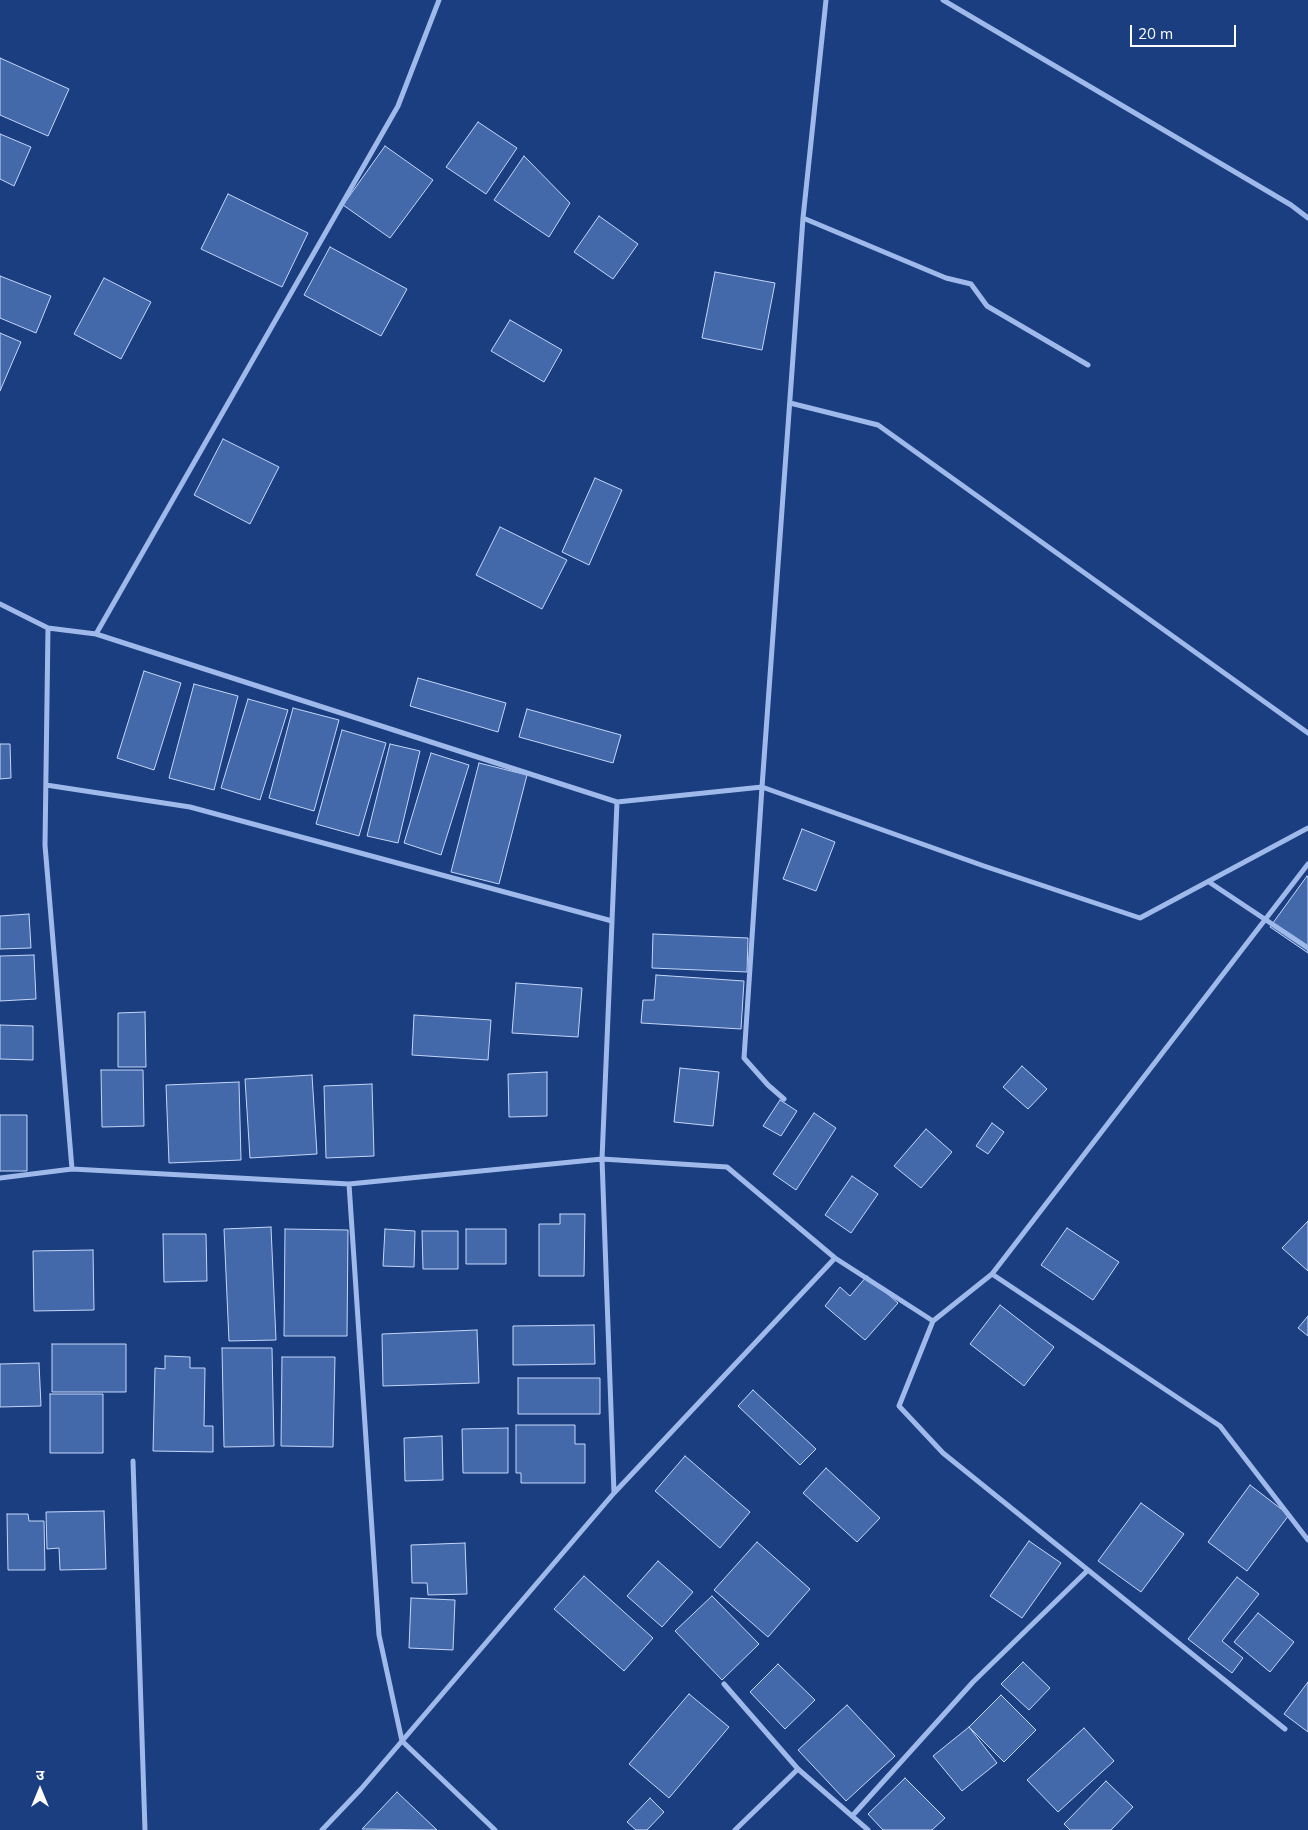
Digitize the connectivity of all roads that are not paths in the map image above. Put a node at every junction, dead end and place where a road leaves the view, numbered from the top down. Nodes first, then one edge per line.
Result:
1 (439, 0) edge
2 (826, 0) edge
3 (943, 0) edge
4 (803, 218) junction
5 (1308, 218) edge
6 (1088, 365) dead end
7 (790, 404) junction
8 (0, 604) edge
9 (48, 628) junction
10 (96, 634) junction
11 (1308, 733) edge
12 (46, 785) junction
13 (762, 787) junction
14 (618, 802) junction
15 (1308, 828) edge
16 (1308, 864) edge
17 (1209, 882) junction
18 (1266, 918) junction
19 (612, 921) junction
20 (1308, 948) edge
21 (784, 1099) dead end
22 (602, 1159) junction
23 (72, 1169) junction
24 (0, 1178) edge
25 (349, 1184) junction
26 (835, 1258) junction
27 (992, 1274) junction
28 (934, 1322) junction
29 (133, 1461) dead end
30 (614, 1493) junction
31 (1308, 1540) edge
32 (1088, 1570) junction
33 (724, 1684) dead end
34 (1285, 1729) dead end
35 (402, 1742) junction
36 (798, 1769) junction
37 (853, 1815) junction
38 (145, 1830) edge
39 (322, 1830) edge
40 (495, 1830) edge
41 (735, 1830) edge
42 (868, 1830) edge

1 - 10 street
2 - 4 street
3 - 5 street
4 - 6 street
4 - 7 street
7 - 11 street
7 - 13 street
8 - 9 street
9 - 10 street
9 - 12 street
10 - 14 street
12 - 19 street
12 - 23 street
13 - 14 street
13 - 17 street
13 - 21 street
14 - 19 street
15 - 17 street
16 - 18 street
17 - 18 street
18 - 20 street
18 - 27 street
19 - 22 street
22 - 25 street
22 - 26 street
22 - 30 street
23 - 24 street
23 - 25 street
25 - 35 street
26 - 28 street
26 - 30 street
27 - 28 street
27 - 31 street
28 - 32 street
29 - 38 street
30 - 35 street
32 - 34 street
32 - 37 street
33 - 36 street
35 - 39 street
35 - 40 street
36 - 37 street
36 - 41 street
37 - 42 street

